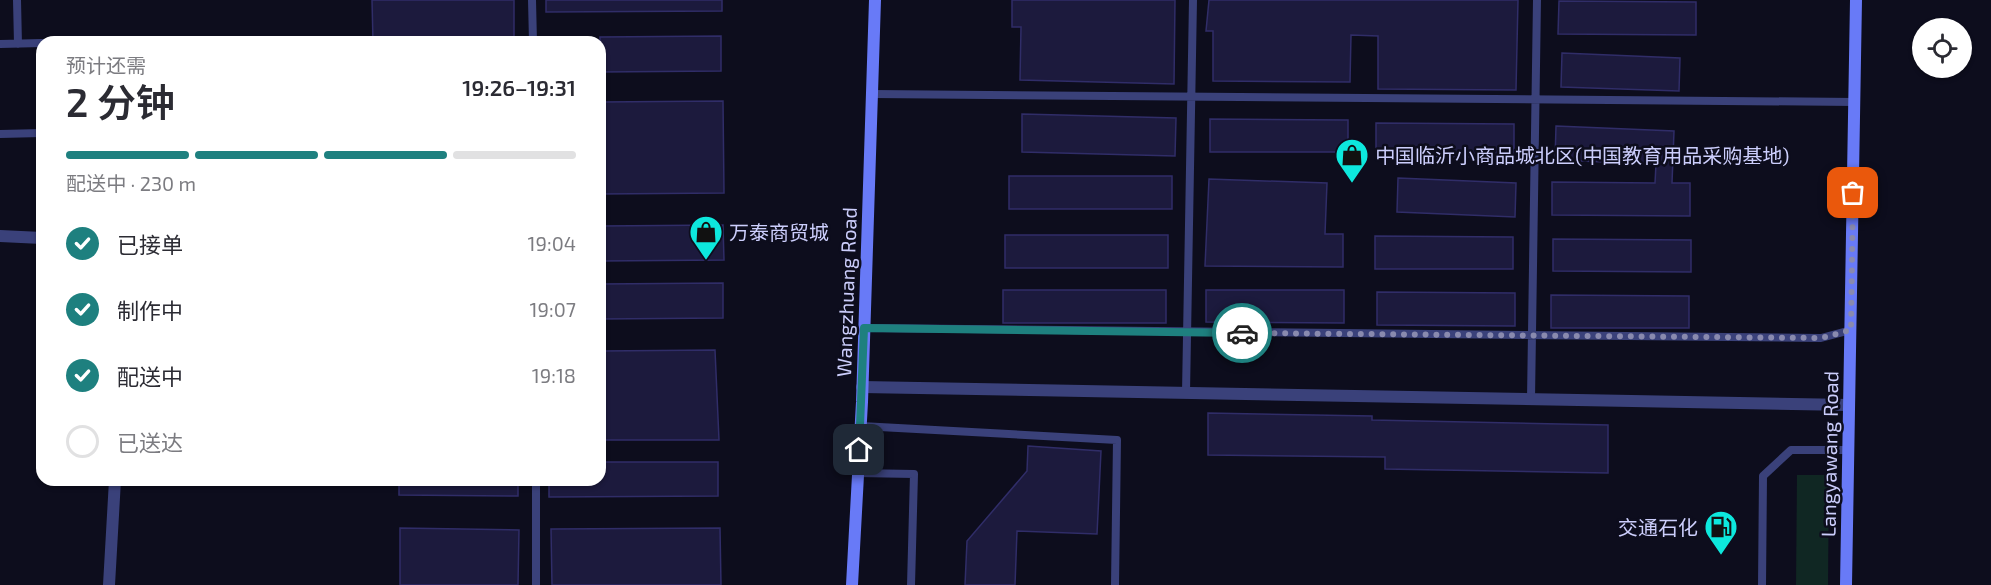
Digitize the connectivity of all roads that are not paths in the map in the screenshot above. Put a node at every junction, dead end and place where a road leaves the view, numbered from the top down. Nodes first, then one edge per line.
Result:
1 (17, 0) edge
2 (532, 0) edge
3 (875, 0) edge
4 (1193, 0) edge
5 (1537, 0) edge
6 (1856, 0) edge
7 (533, 36) edge
8 (0, 44) edge
9 (18, 44) junction
10 (36, 44) edge
11 (872, 94) junction
12 (1191, 97) junction
13 (1535, 99) junction
14 (1855, 102) junction
15 (36, 133) edge
16 (0, 134) edge
17 (0, 236) edge
18 (36, 238) edge
19 (864, 328) junction
20 (1851, 330) junction
21 (1186, 332) junction
22 (1532, 336) junction
23 (862, 387) junction
24 (1186, 393) junction
25 (1531, 399) junction
26 (1849, 405) junction
27 (861, 426) junction
28 (1848, 450) junction
29 (858, 473) junction
30 (115, 486) edge
31 (536, 486) edge
32 (109, 585) edge
33 (536, 585) edge
34 (852, 585) edge
35 (911, 585) edge
36 (1115, 585) edge
37 (1762, 585) edge
38 (1846, 585) edge

1 - 9 lane
2 - 7 lane
3 - 11 street, Wangzhuang Road
4 - 12 lane
5 - 13 lane
6 - 14 street, Langyawang Road
8 - 9 lane
9 - 10 lane
11 - 12 lane
11 - 19 street, Wangzhuang Road
12 - 13 lane
12 - 21 lane
13 - 14 lane
13 - 22 lane
14 - 20 street, Langyawang Road
15 - 16 lane
17 - 18 street
19 - 21 lane
19 - 23 street, Wangzhuang Road
20 - 22 lane
20 - 26 street, Langyawang Road
21 - 22 lane
21 - 24 lane
22 - 25 lane
23 - 24 street
23 - 27 street, Wangzhuang Road
24 - 25 street
25 - 26 street
26 - 28 street, Langyawang Road
27 - 29 street, Wangzhuang Road
27 - 36 lane
28 - 37 lane
28 - 38 street, Langyawang Road
29 - 34 street, Wangzhuang Road
29 - 35 lane
30 - 32 street
31 - 33 lane

